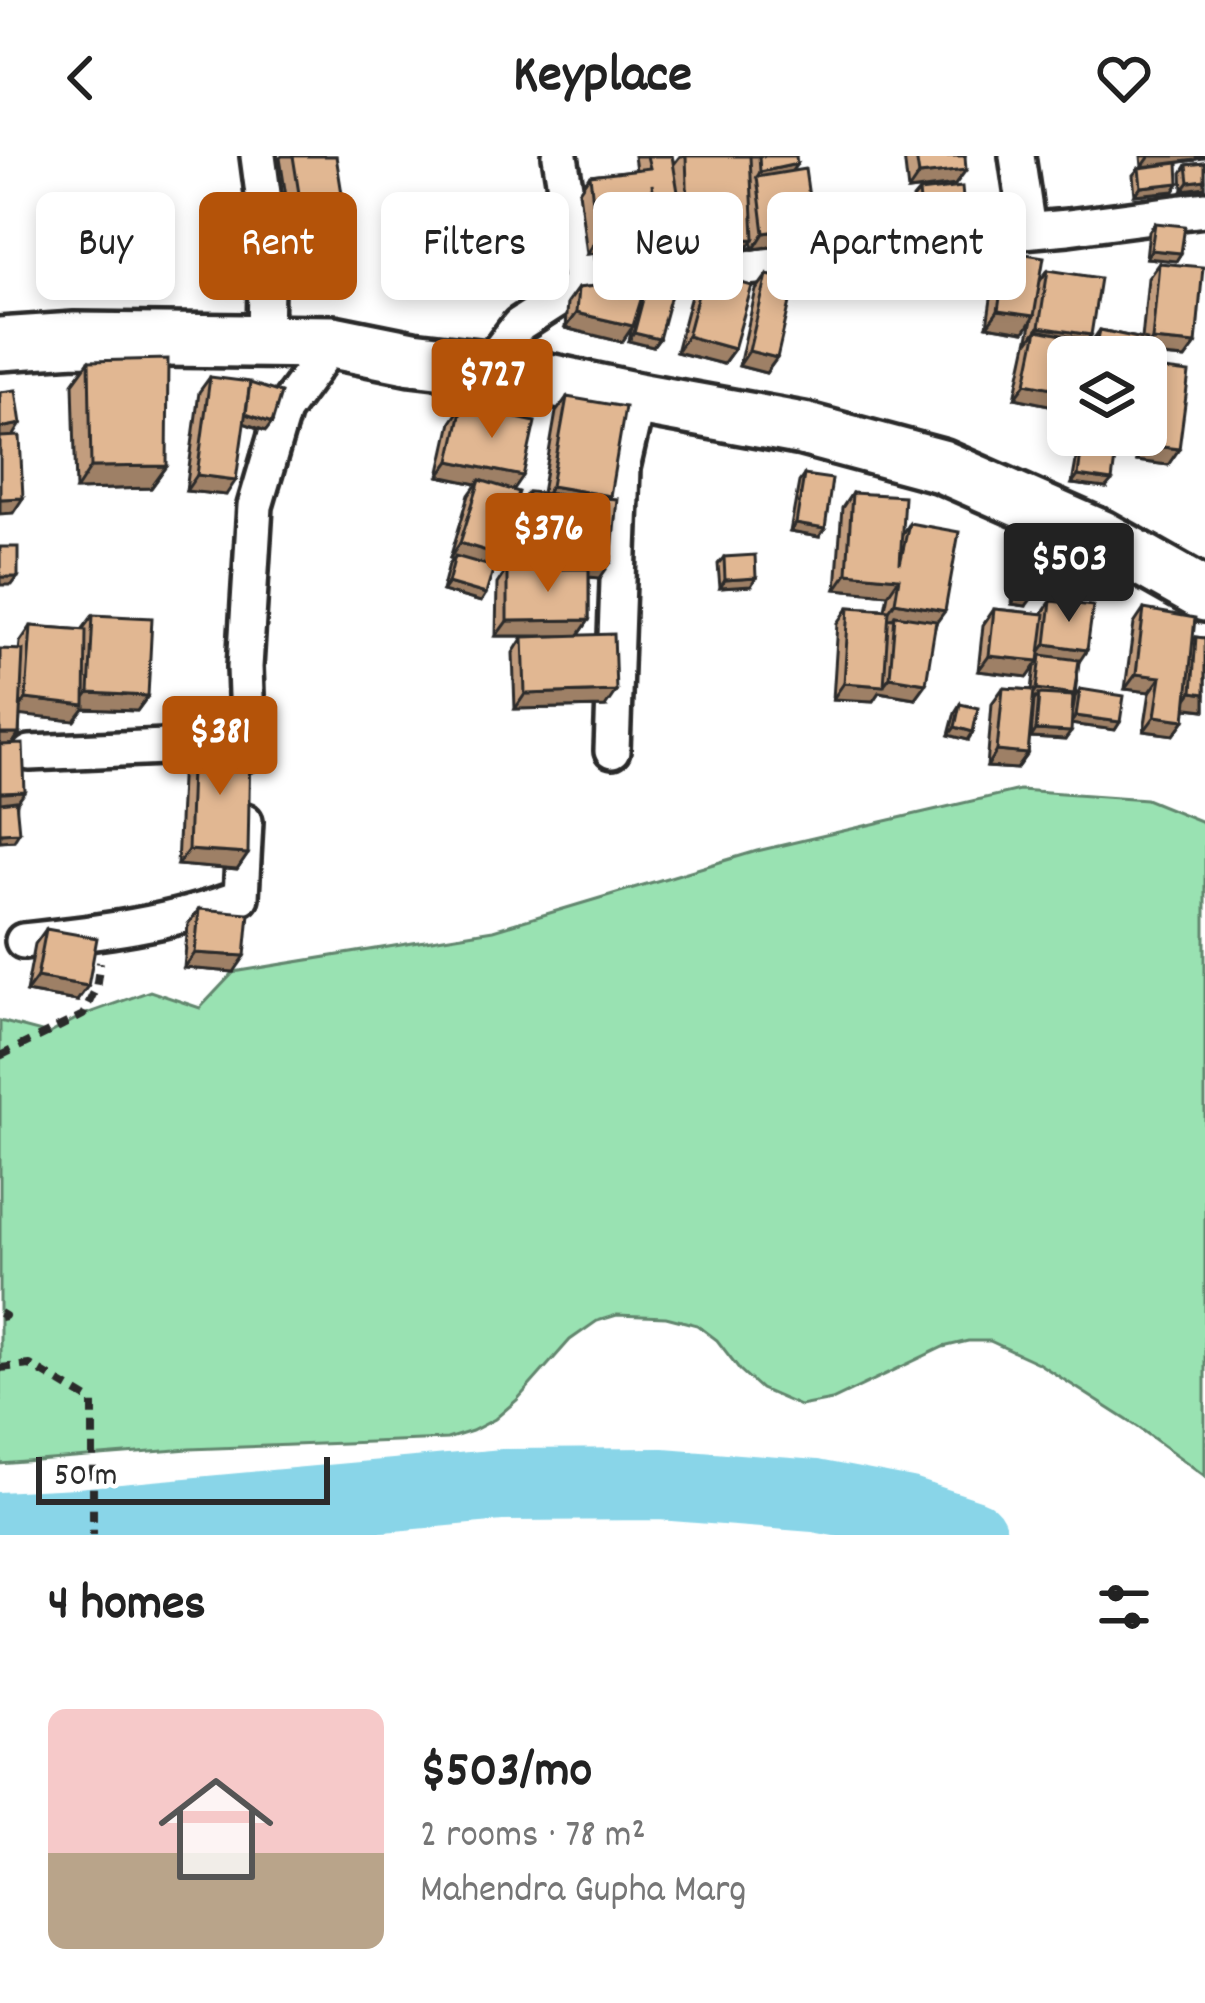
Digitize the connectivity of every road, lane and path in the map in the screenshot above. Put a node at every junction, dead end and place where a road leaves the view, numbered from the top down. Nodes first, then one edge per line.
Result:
1 (258, 156) edge
2 (560, 156) edge
3 (1017, 156) edge
4 (1205, 209) edge
5 (1028, 230) junction
6 (581, 285) junction
7 (265, 340) junction
8 (333, 342) junction
9 (0, 344) edge
10 (487, 367) junction
11 (638, 399) junction
12 (1205, 596) edge
13 (612, 751) dead end
14 (30, 753) dead end
15 (248, 753) junction
16 (105, 932) junction
17 (23, 941) dead end
18 (0, 1056) edge
19 (0, 1368) edge
20 (93, 1535) edge

1 - 7 street
2 - 6 street
3 - 5 street
4 - 5 street
5 - 6 street
6 - 10 street
7 - 8 main road
7 - 9 main road
8 - 10 main road
8 - 15 street
10 - 11 main road
11 - 12 main road
11 - 13 street
14 - 15 street
15 - 16 street
16 - 17 street
16 - 18 path
19 - 20 path

